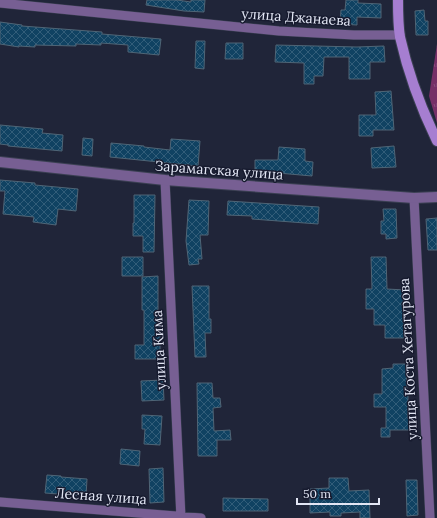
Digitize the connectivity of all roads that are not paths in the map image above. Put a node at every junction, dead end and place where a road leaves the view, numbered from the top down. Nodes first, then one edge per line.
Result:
1 (398, 0) edge
2 (0, 3) edge
3 (400, 36) junction
4 (437, 141) edge
5 (0, 162) edge
6 (165, 180) junction
7 (437, 197) edge
8 (414, 198) junction
9 (0, 502) edge
10 (181, 517) edge
11 (201, 518) edge
12 (430, 518) edge

1 - 3 main road
2 - 3 street, улица Джанаева
3 - 4 main road
5 - 6 street, Зарамагская улица
6 - 8 street, Зарамагская улица
6 - 10 street, улица Кима
7 - 8 street, Зарамагская улица
8 - 12 street, улица Коста Хетагурова
9 - 10 street, Лесная улица
10 - 11 street, Лесная улица

